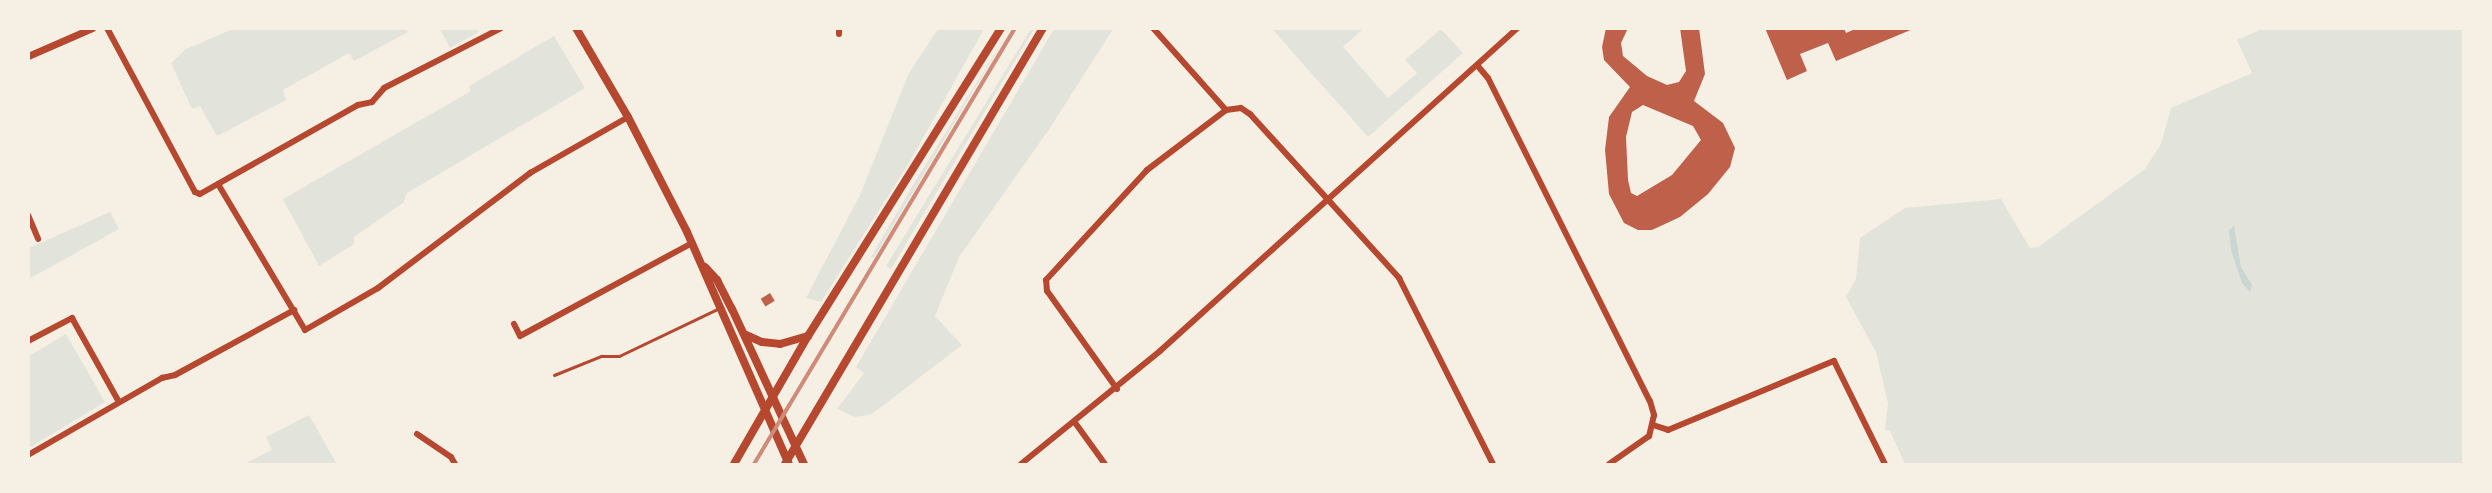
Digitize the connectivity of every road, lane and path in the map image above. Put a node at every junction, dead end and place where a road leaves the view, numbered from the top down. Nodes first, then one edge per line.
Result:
1 (92, 28) edge
2 (107, 28) edge
3 (501, 28) edge
4 (576, 28) edge
5 (1001, 28) edge
6 (1042, 28) edge
7 (1153, 28) edge
8 (1518, 28) edge
9 (28, 56) edge
10 (1477, 65) junction
11 (1226, 110) junction
12 (628, 117) junction
13 (218, 184) junction
14 (1329, 201) junction
15 (28, 215) edge
16 (38, 238) dead end
17 (692, 243) junction
18 (701, 263) junction
19 (729, 303) junction
20 (720, 308) junction
21 (294, 310) junction
22 (514, 324) dead end
23 (744, 334) junction
24 (808, 336) junction
25 (28, 342) edge
26 (554, 375) dead end
27 (1117, 389) junction
28 (773, 396) junction
29 (119, 402) junction
30 (765, 409) junction
31 (1076, 424) junction
32 (1653, 425) junction
33 (417, 434) dead end
34 (796, 446) junction
35 (28, 455) edge
36 (787, 463) edge
37 (455, 465) edge
38 (734, 465) edge
39 (804, 465) edge
40 (1022, 465) edge
41 (1105, 465) edge
42 (1493, 465) edge
43 (1609, 465) edge
44 (1885, 465) edge

1 - 9 street
2 - 13 street
3 - 13 street
4 - 12 main road
5 - 24 main road
6 - 34 main road
7 - 11 street
8 - 10 street
10 - 14 street
10 - 32 street
11 - 14 street
11 - 27 street
12 - 17 main road
12 - 21 street
13 - 21 street
14 - 27 street
14 - 42 street
15 - 16 street
17 - 18 main road
17 - 22 street
18 - 19 main road
18 - 20 main road
19 - 20 lane
19 - 23 main road
20 - 26 lane
20 - 30 main road
21 - 29 street
23 - 24 main road
23 - 28 main road
24 - 28 main road
25 - 29 street
27 - 31 street
28 - 30 main road
28 - 34 main road
29 - 35 street
30 - 36 main road
30 - 38 main road
31 - 40 street
31 - 41 street
32 - 43 street
32 - 44 street
33 - 37 street
34 - 36 main road
34 - 39 main road

